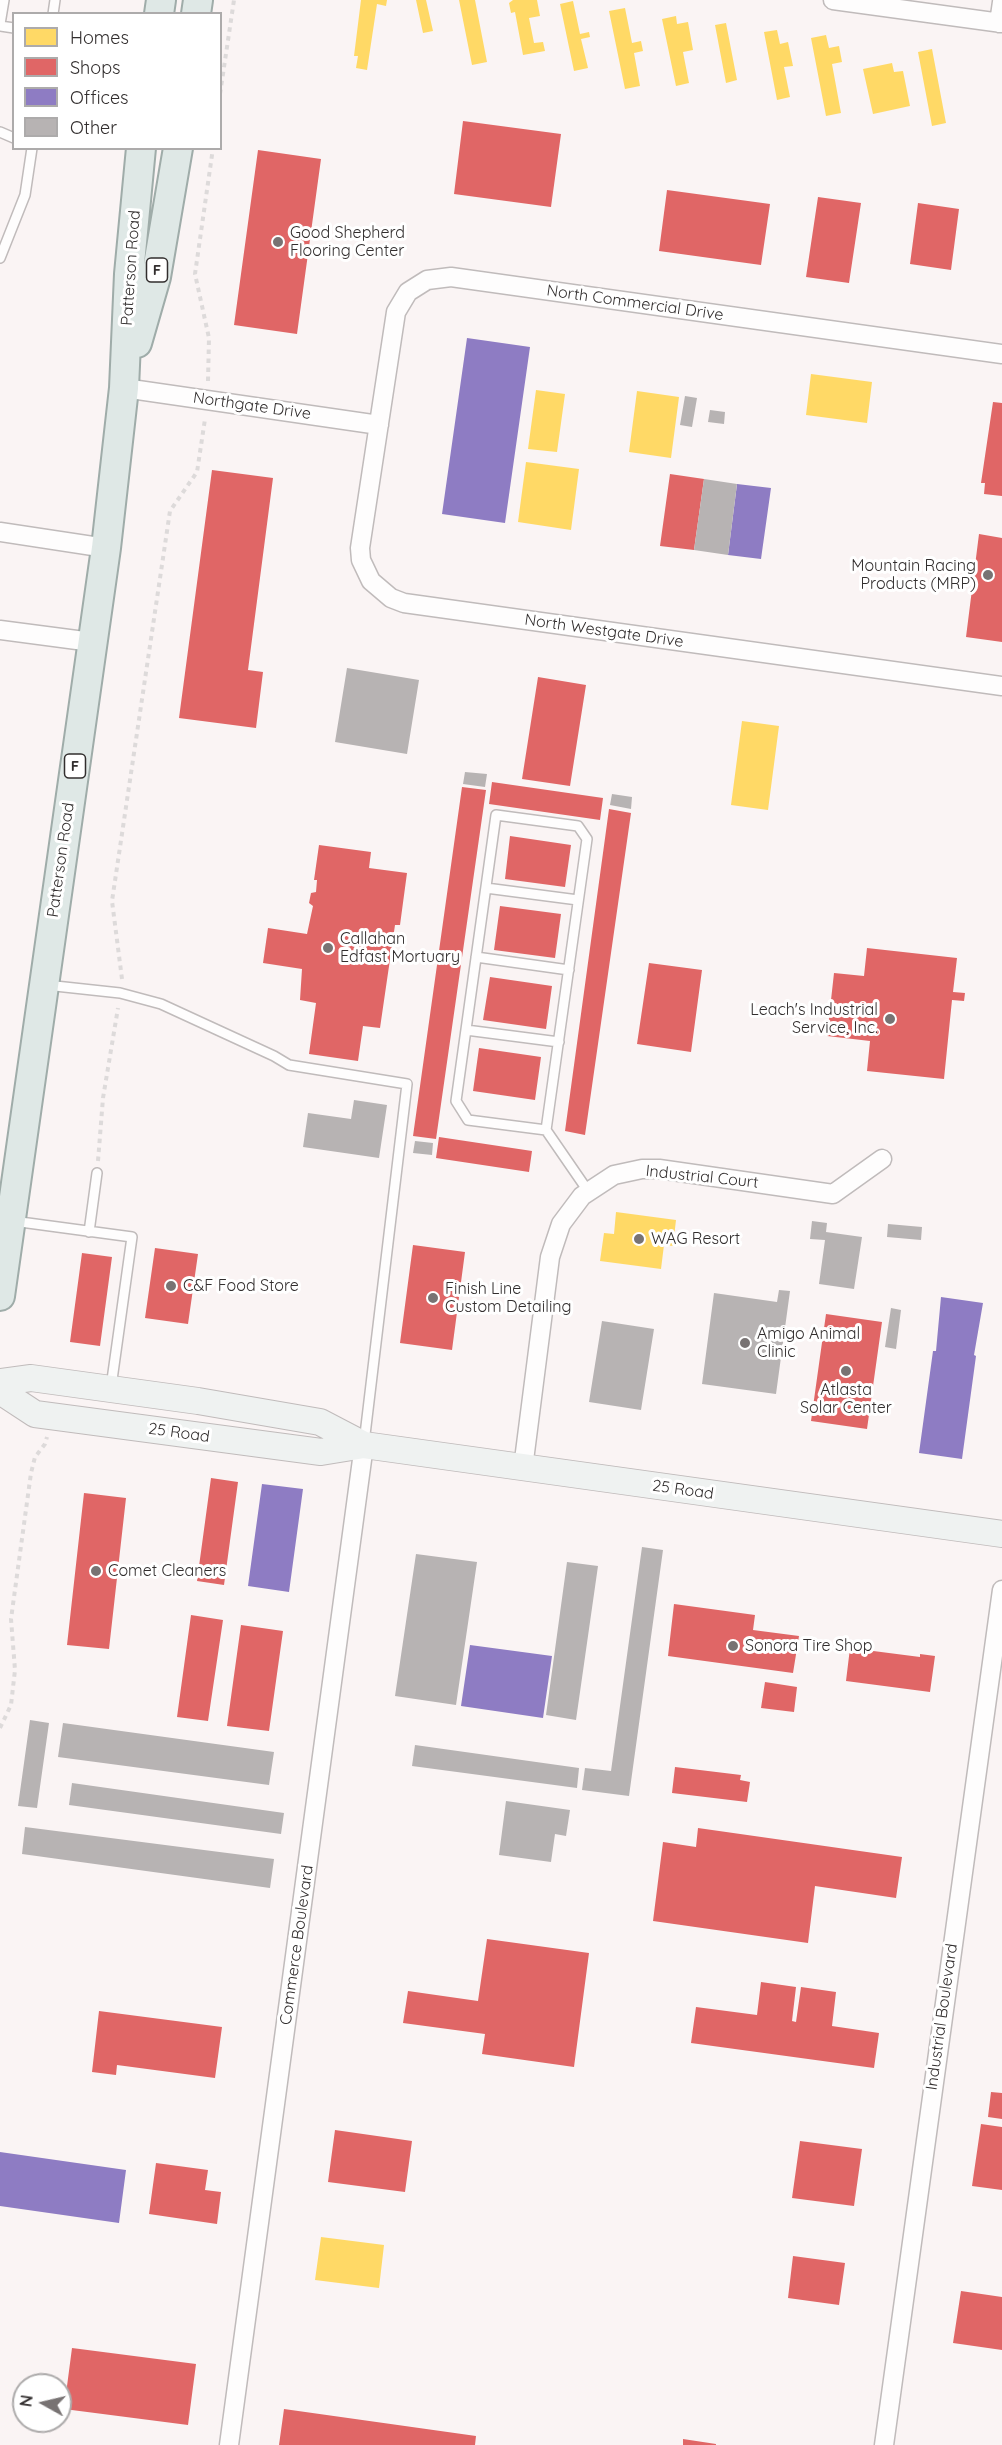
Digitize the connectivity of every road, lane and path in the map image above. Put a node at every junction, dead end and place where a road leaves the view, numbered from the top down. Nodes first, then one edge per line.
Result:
1 (0, 0) edge
2 (234, 0) edge
3 (833, 0) edge
4 (1002, 2) edge
5 (1000, 23) edge
6 (0, 25) edge
7 (222, 81) edge
8 (32, 150) edge
9 (141, 150) edge
10 (178, 150) edge
11 (213, 150) edge
12 (0, 258) edge
13 (1002, 354) edge
14 (124, 388) junction
15 (207, 400) junction
16 (379, 425) junction
17 (0, 532) edge
18 (106, 548) junction
19 (0, 630) edge
20 (92, 642) junction
21 (1002, 686) edge
22 (486, 888) junction
23 (579, 900) junction
24 (476, 957) junction
25 (569, 970) junction
26 (44, 985) junction
27 (120, 993) junction
28 (466, 1030) junction
29 (558, 1042) junction
30 (546, 1130) junction
31 (882, 1159) dead end
32 (97, 1173) joint
33 (588, 1191) junction
34 (11, 1221) junction
35 (89, 1232) junction
36 (0, 1296) edge
37 (0, 1382) edge
38 (111, 1389) junction
39 (0, 1391) edge
40 (50, 1427) dead end
41 (364, 1445) junction
42 (523, 1467) junction
43 (1002, 1534) edge
44 (1002, 1590) edge
45 (0, 1728) edge
46 (229, 2445) edge
47 (884, 2445) edge

1 - 6 lane
2 - 7 path
3 - 5 street
4 - 5 street
8 - 12 lane
9 - 14 main road, Patterson Road / F
10 - 14 main road, Patterson Road / F
11 - 15 path
13 - 16 street, North Commercial Drive
14 - 15 street, Northgate Drive
14 - 18 main road, Patterson Road / F
15 - 16 street, Northgate Drive
15 - 27 path
16 - 21 street, North Westgate Drive
17 - 18 street
18 - 20 main road, Patterson Road / F
19 - 20 street
20 - 26 main road, Patterson Road / F
22 - 23 lane
22 - 23 lane
22 - 24 lane
23 - 25 lane
24 - 25 lane
24 - 28 lane
25 - 29 lane
26 - 27 lane
26 - 34 main road, Patterson Road / F
27 - 32 path
27 - 41 lane
28 - 29 lane
28 - 30 lane
29 - 30 lane
30 - 33 lane
31 - 33 street, Industrial Court
32 - 35 lane
33 - 42 street, Industrial Court
34 - 35 lane
34 - 36 main road, Patterson Road / F
35 - 38 lane
37 - 38 main road, 25 Road
38 - 41 main road, 25 Road
39 - 41 main road, 25 Road
40 - 45 path
41 - 42 main road, 25 Road
41 - 46 street, Commerce Boulevard
42 - 43 main road, 25 Road
44 - 47 street, Industrial Boulevard

